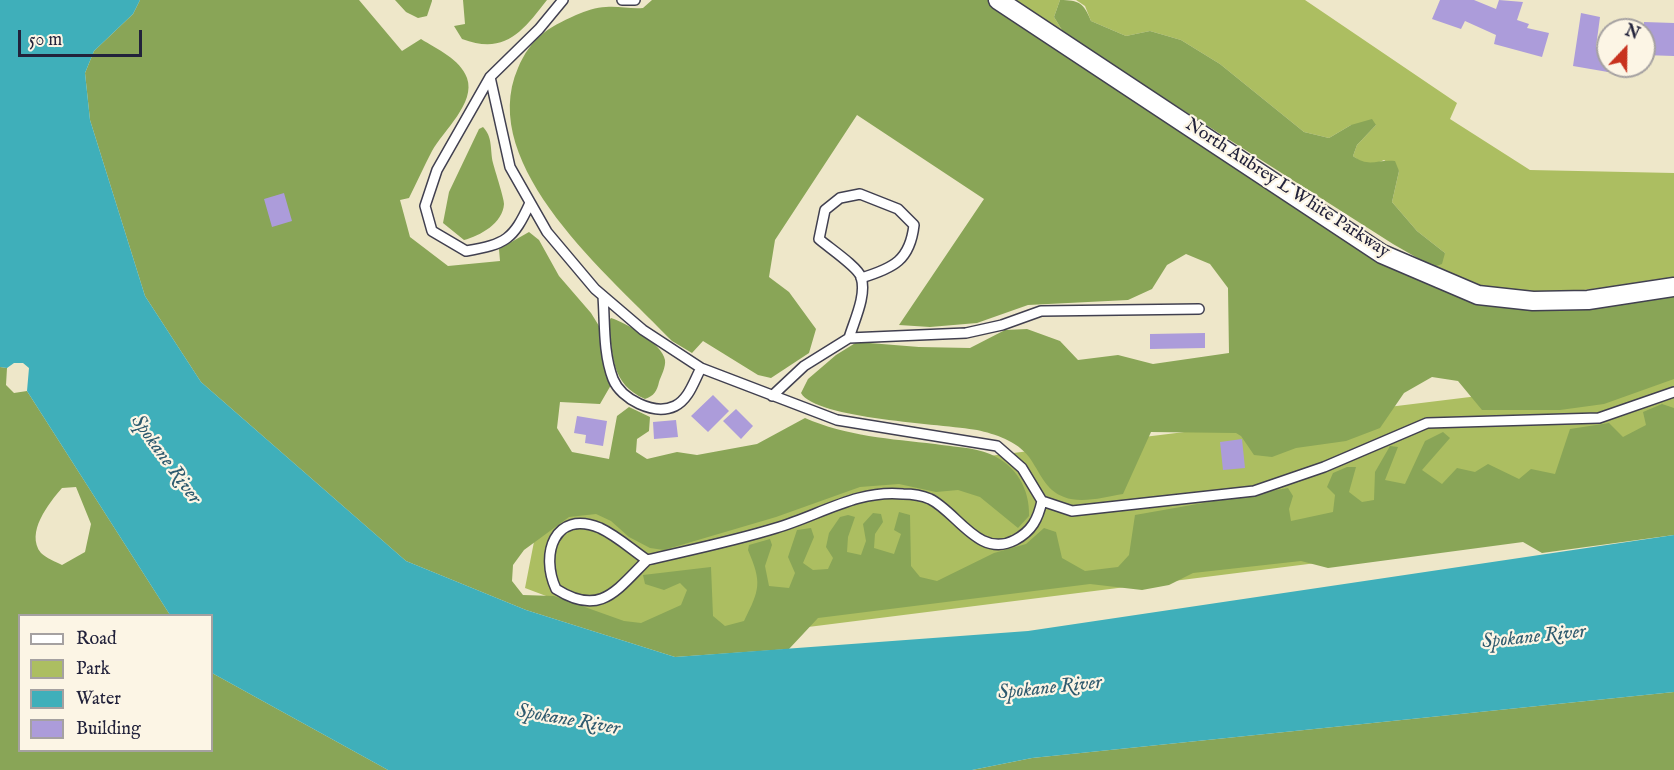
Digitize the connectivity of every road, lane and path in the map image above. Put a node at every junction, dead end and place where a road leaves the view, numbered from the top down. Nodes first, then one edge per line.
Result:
1 (563, 0) edge
2 (622, 0) edge
3 (635, 0) edge
4 (998, 0) edge
5 (490, 77) junction
6 (530, 203) junction
7 (861, 278) junction
8 (1674, 287) edge
9 (603, 296) junction
10 (1199, 309) dead end
11 (849, 338) junction
12 (701, 368) junction
13 (1674, 393) edge
14 (772, 396) junction
15 (1042, 501) junction
16 (647, 560) junction

1 - 5 lane
2 - 3 lane
4 - 8 street, North Aubrey L White Parkway
5 - 6 lane
5 - 6 lane
6 - 9 lane
7 - 7 lane
7 - 11 lane
9 - 12 lane
9 - 12 lane
10 - 11 lane
11 - 14 lane
12 - 14 lane
13 - 15 lane
14 - 15 lane
15 - 16 lane
16 - 16 lane

